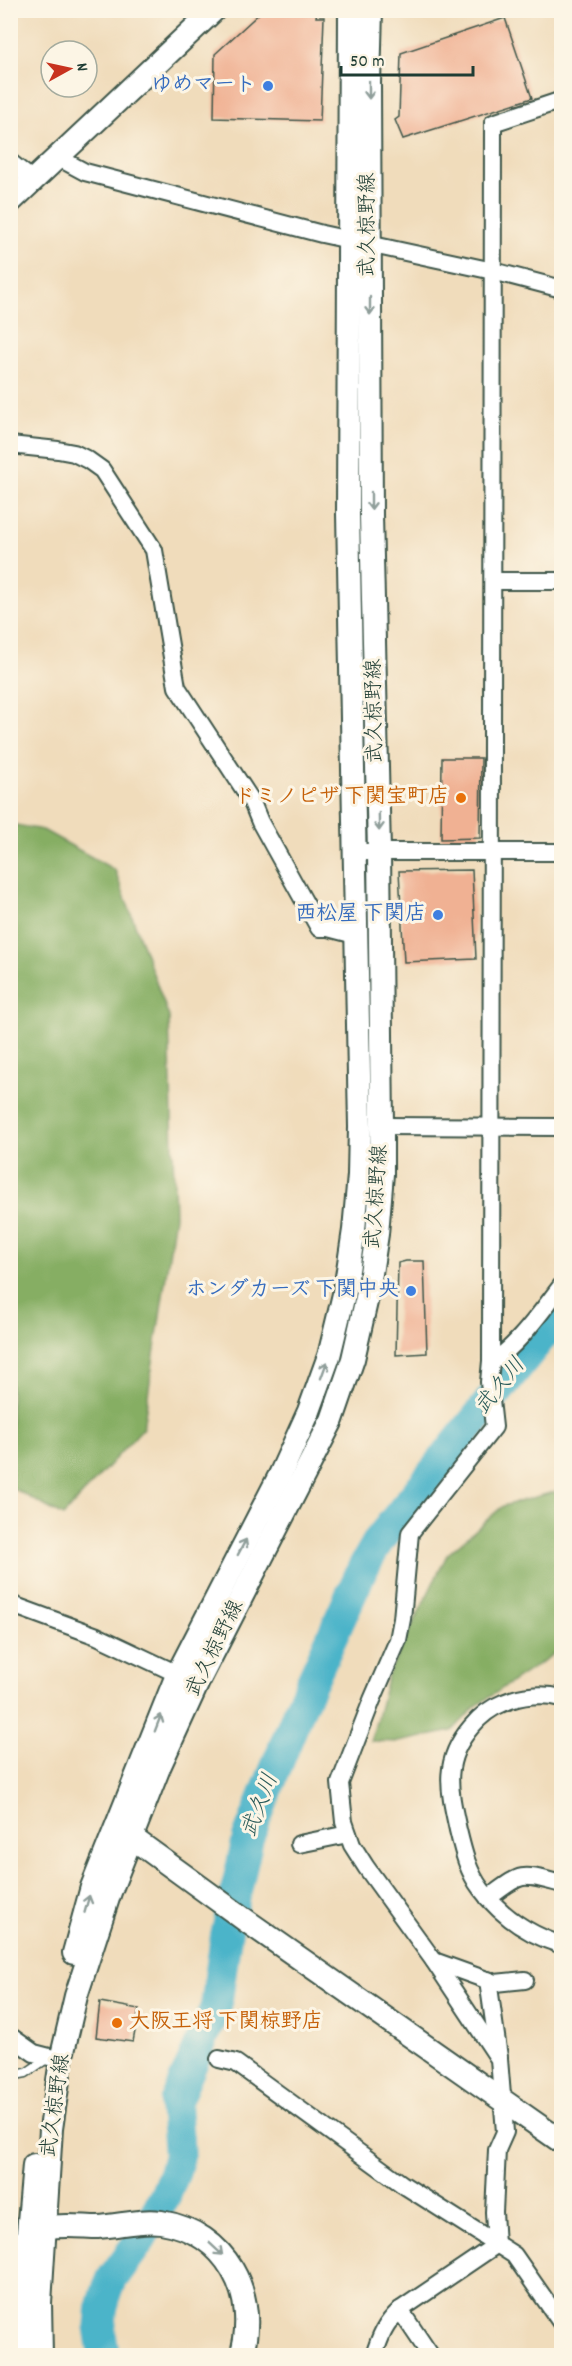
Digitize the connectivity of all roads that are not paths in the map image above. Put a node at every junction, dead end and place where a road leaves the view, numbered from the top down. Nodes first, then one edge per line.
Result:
1 (214, 10) edge
2 (350, 10) edge
3 (371, 10) edge
4 (561, 100) edge
5 (59, 158) junction
6 (10, 162) edge
7 (34, 181) junction
8 (10, 202) edge
9 (360, 241) junction
10 (493, 271) junction
11 (561, 289) edge
12 (10, 445) edge
13 (493, 581) junction
14 (561, 581) edge
15 (379, 851) junction
16 (490, 851) junction
17 (355, 852) junction
18 (561, 852) edge
19 (355, 935) junction
20 (382, 1126) junction
21 (491, 1126) junction
22 (561, 1127) edge
23 (561, 1285) edge
24 (491, 1361) junction
25 (10, 1604) edge
26 (177, 1675) junction
27 (198, 1683) junction
28 (561, 1698) edge
29 (124, 1831) junction
30 (348, 1834) junction
31 (299, 1844) dead end
32 (561, 1884) edge
33 (488, 1898) junction
34 (561, 1945) edge
35 (434, 1961) junction
36 (488, 1980) junction
37 (525, 1980) dead end
38 (10, 2019) edge
39 (10, 2035) edge
40 (55, 2059) junction
41 (219, 2059) dead end
42 (499, 2059) junction
43 (10, 2076) edge
44 (503, 2100) junction
45 (561, 2142) edge
46 (47, 2182) junction
47 (105, 2227) junction
48 (45, 2228) junction
49 (27, 2244) junction
50 (496, 2245) junction
51 (400, 2310) junction
52 (561, 2324) edge
53 (25, 2355) edge
54 (41, 2355) edge
55 (241, 2355) edge
56 (374, 2355) edge
57 (431, 2355) edge

1 - 5 main road
2 - 9 main road, 武久椋野線
3 -> 9 main road, 武久椋野線
4 - 10 street
5 - 7 main road
5 - 9 street
6 - 7 street
7 - 8 main road
9 - 10 street
9 -> 15 main road, 武久椋野線
9 - 17 main road, 武久椋野線
10 - 11 street
10 - 13 street
12 - 19 street
13 - 14 street
13 - 16 street
15 - 16 street
15 - 17 street
15 - 20 main road, 武久椋野線
16 - 18 street
16 - 21 street
17 - 19 main road, 武久椋野線
26 -> 19 main road, 武久椋野線
20 - 21 street
20 - 27 main road, 武久椋野線
21 - 22 street
21 - 24 street
23 - 24 street
24 - 30 street
25 - 26 street
26 - 27 street
29 -> 26 main road, 武久椋野線
27 - 29 main road, 武久椋野線
28 - 33 street
29 - 40 main road, 武久椋野線
29 - 44 main road
30 - 31 street
30 - 35 street
32 - 33 street
33 - 34 street
35 - 36 street
35 - 42 street
36 - 37 street
36 - 42 street
38 - 39 lane
39 - 40 street
40 - 43 lane
40 - 46 main road, 武久椋野線
40 - 49 main road, 武久椋野線
41 - 50 street
42 - 44 street
44 - 45 main road
44 - 50 street
46 - 47 main road
46 - 48 main road, 武久椋野線
47 - 48 main road
47 -> 55 main road
48 - 49 main road
48 - 54 main road, 武久椋野線
49 - 53 main road, 武久椋野線
50 - 51 street
50 - 52 street
51 - 56 street
51 - 57 street

